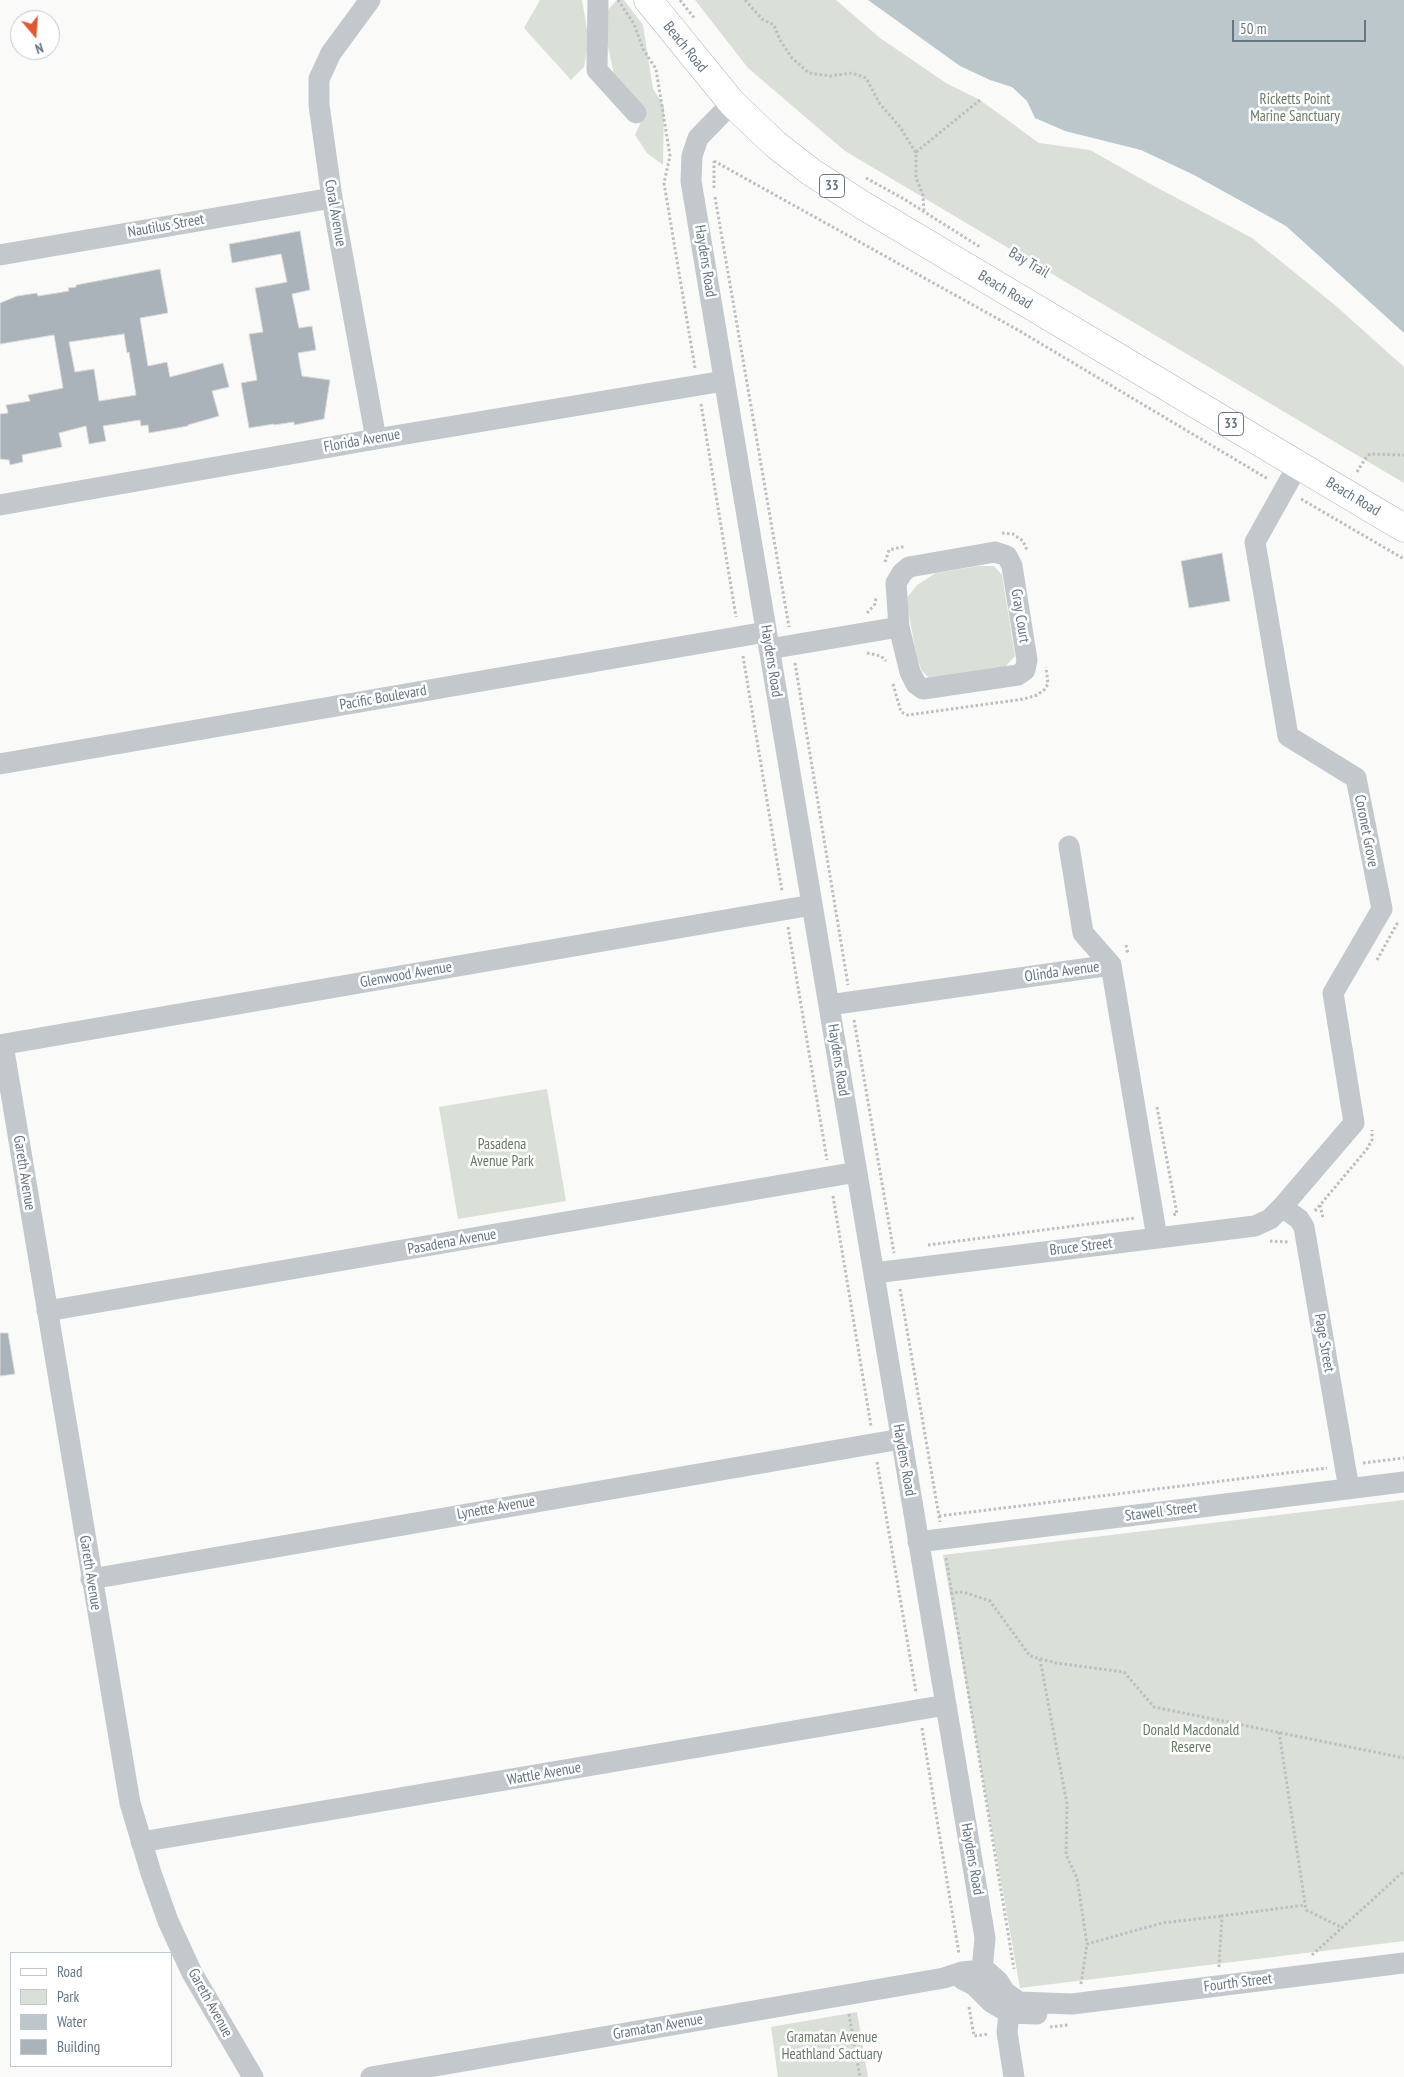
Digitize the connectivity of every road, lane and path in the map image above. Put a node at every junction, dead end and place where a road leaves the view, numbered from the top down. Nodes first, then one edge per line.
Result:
1 (370, 0) edge
2 (598, 0) edge
3 (618, 0) edge
4 (648, 0) edge
5 (680, 0) edge
6 (745, 0) edge
7 (698, 23) dead end
8 (980, 100) dead end
9 (732, 103) junction
10 (636, 113) dead end
11 (667, 137) junction
12 (693, 148) junction
13 (916, 152) junction
14 (714, 161) junction
15 (863, 177) dead end
16 (332, 198) junction
17 (924, 212) junction
18 (981, 247) dead end
19 (0, 255) edge
20 (724, 381) junction
21 (698, 385) junction
22 (376, 439) junction
23 (1404, 455) edge
24 (1298, 465) junction
25 (1349, 467) dead end
26 (1357, 472) junction
27 (1365, 477) dead end
28 (1264, 487) dead end
29 (0, 504) edge
30 (1296, 506) dead end
31 (1404, 528) edge
32 (999, 534) dead end
33 (914, 545) dead end
34 (1029, 553) dead end
35 (1404, 560) edge
36 (883, 572) dead end
37 (878, 590) dead end
38 (864, 616) dead end
39 (899, 627) junction
40 (739, 636) junction
41 (795, 636) junction
42 (768, 640) junction
43 (863, 653) dead end
44 (1046, 662) dead end
45 (804, 664) dead end
46 (795, 666) junction
47 (888, 667) dead end
48 (890, 676) dead end
49 (0, 764) edge
50 (1069, 846) dead end
51 (812, 905) junction
52 (785, 910) junction
53 (1398, 916) dead end
54 (1376, 961) dead end
55 (1111, 965) junction
56 (829, 1004) junction
57 (857, 1010) junction
58 (2, 1045) edge
59 (1373, 1123) dead end
60 (856, 1172) junction
61 (830, 1177) junction
62 (1282, 1207) junction
63 (1134, 1209) dead end
64 (1177, 1214) dead end
65 (1182, 1214) dead end
66 (1304, 1227) junction
67 (1157, 1238) junction
68 (1268, 1241) dead end
69 (922, 1246) dead end
70 (903, 1248) dead end
71 (893, 1249) junction
72 (896, 1270) junction
73 (874, 1273) junction
74 (47, 1311) junction
75 (901, 1439) junction
76 (874, 1443) junction
77 (1404, 1458) edge
78 (1345, 1465) junction
79 (1404, 1482) edge
80 (1349, 1489) junction
81 (938, 1516) junction
82 (918, 1542) junction
83 (948, 1548) junction
84 (91, 1579) junction
85 (951, 1592) junction
86 (927, 1594) junction
87 (1040, 1658) junction
88 (946, 1704) junction
89 (919, 1709) junction
90 (1279, 1732) junction
91 (1404, 1758) edge
92 (141, 1842) junction
93 (1404, 1871) edge
94 (1305, 1905) junction
95 (1222, 1916) junction
96 (1343, 1928) junction
97 (1087, 1944) junction
98 (960, 1957) dead end
99 (1308, 1959) dead end
100 (1404, 1963) edge
101 (1211, 1970) dead end
102 (1015, 1974) dead end
103 (978, 1978) junction
104 (1090, 1985) dead end
105 (1012, 2006) junction
106 (848, 2012) dead end
107 (253, 2077) edge
108 (372, 2077) edge
109 (860, 2077) edge
110 (1014, 2077) edge

1 - 16 street, Coral Avenue
2 - 10 street
3 - 11 path
4 - 9 main road, Beach Road / 33
5 - 7 path
6 - 13 path
8 - 13 path
9 - 12 street
9 - 24 main road, Beach Road / 33
11 - 12 path
11 - 21 path
12 - 14 path
12 - 20 street, Haydens Road
13 - 17 path
14 - 28 path
14 - 41 path
15 - 17 path
16 - 19 street, Nautilus Street
16 - 22 street, Coral Avenue
17 - 18 path
20 - 21 street, Florida Avenue
20 - 42 street, Haydens Road
21 - 22 street, Florida Avenue
21 - 40 path
22 - 29 street, Florida Avenue
23 - 26 path
24 - 31 main road, Beach Road / 33
24 - 62 street, Coronet Grove
25 - 26 path
26 - 27 path
30 - 35 path
32 - 34 path
33 - 36 path
37 - 38 path
39 - 39 street, Gray Court
39 - 41 street
40 - 42 street, Pacific Boulevard
40 - 49 street, Pacific Boulevard
40 - 52 path
41 - 42 street
41 - 46 path
42 - 51 street, Haydens Road
43 - 47 path
44 - 48 path
45 - 46 path
46 - 57 path
50 - 55 street
51 - 52 street, Glenwood Avenue
51 - 56 street, Haydens Road
52 - 58 street, Glenwood Avenue
52 - 61 path
53 - 54 path
55 - 57 street, Olinda Avenue
55 - 67 street, Olinda Avenue
56 - 57 street, Olinda Avenue
56 - 60 street, Haydens Road
57 - 71 path
58 - 74 street, Gareth Avenue
59 - 66 path
60 - 61 street, Pasadena Avenue
60 - 73 street, Haydens Road
61 - 74 street, Pasadena Avenue
61 - 76 path
62 - 66 street
62 - 67 street, Bruce Street
63 - 69 path
64 - 65 path
66 - 68 path
66 - 78 street, Page Street
67 - 72 street, Bruce Street
70 - 71 path
71 - 72 path
72 - 73 street, Bruce Street
72 - 81 path
73 - 75 street, Haydens Road
74 - 84 street, Gareth Avenue
75 - 76 street, Lynette Avenue
75 - 82 street, Haydens Road
76 - 84 street, Lynette Avenue
76 - 89 path
77 - 78 path
78 - 80 street, Page Street
78 - 81 path
79 - 80 street, Stawell Street
80 - 83 street, Stawell Street
81 - 83 path
82 - 83 street, Stawell Street
82 - 86 street, Haydens Road
83 - 85 path
84 - 92 street, Gareth Avenue
85 - 86 path
85 - 87 path
85 - 102 path
86 - 88 street, Haydens Road
87 - 90 path
87 - 97 path
88 - 89 street, Wattle Avenue
88 - 103 street, Haydens Road
89 - 92 street, Wattle Avenue
89 - 98 path
90 - 91 path
90 - 94 path
92 - 107 street, Gareth Avenue
93 - 96 path
94 - 95 path
94 - 96 path
95 - 97 path
95 - 101 path
96 - 99 path
97 - 104 path
100 - 105 street, Fourth Street
103 - 105 street
103 - 108 street, Gramatan Avenue
105 - 110 street
106 - 109 path

